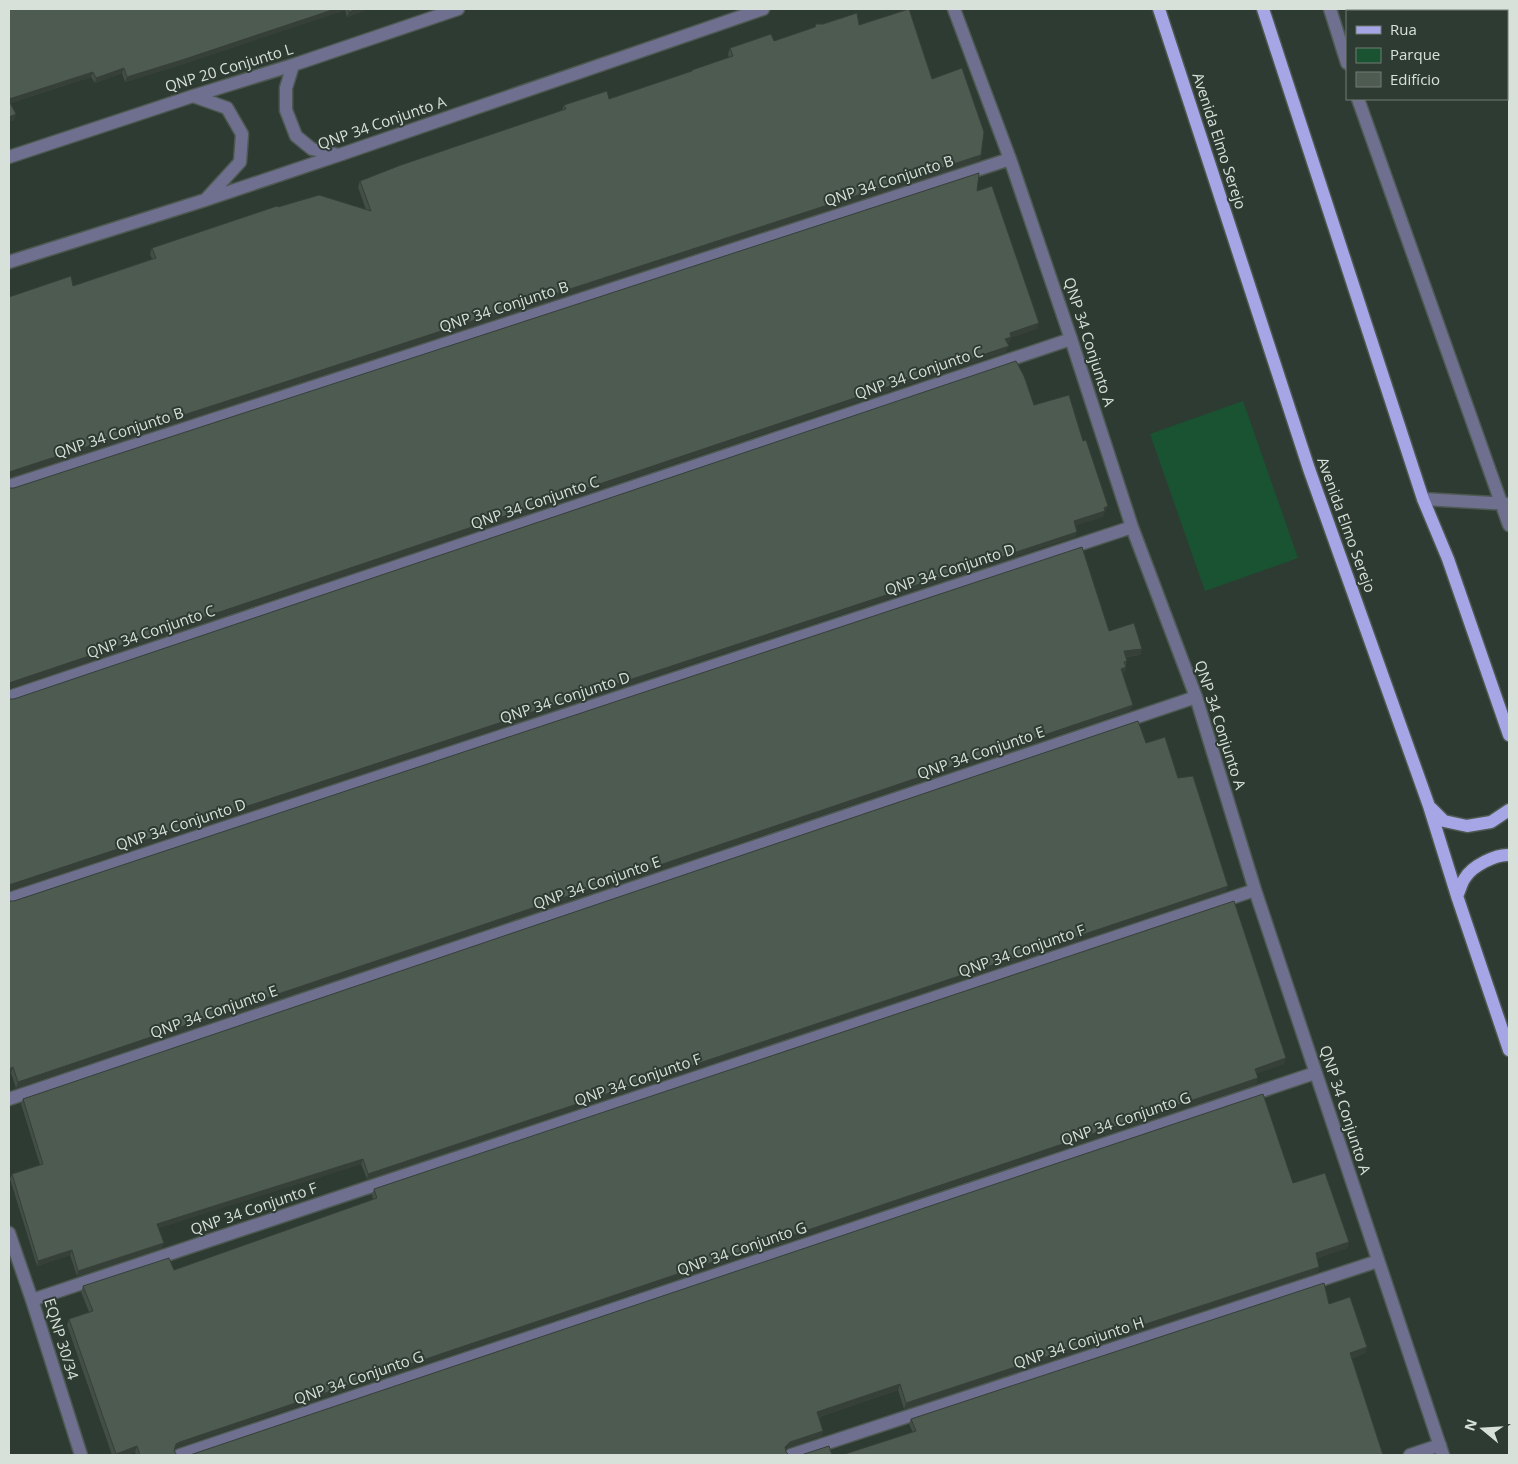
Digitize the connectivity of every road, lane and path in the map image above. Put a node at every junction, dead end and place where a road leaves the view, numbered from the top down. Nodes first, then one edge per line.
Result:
1 (458, 9) edge
2 (763, 9) edge
3 (954, 9) edge
4 (1159, 9) edge
5 (1263, 9) edge
6 (1330, 9) edge
7 (1346, 60) edge
8 (293, 65) junction
9 (193, 96) junction
10 (1358, 100) edge
11 (340, 155) junction
12 (9, 157) edge
13 (1010, 159) junction
14 (205, 200) junction
15 (9, 262) edge
16 (1071, 339) junction
17 (9, 486) edge
18 (1423, 499) junction
19 (1506, 504) edge
20 (1509, 525) edge
21 (1132, 527) junction
22 (9, 697) edge
23 (1196, 697) junction
24 (1509, 736) edge
25 (1429, 806) junction
26 (1509, 810) edge
27 (1509, 855) edge
28 (1255, 890) junction
29 (1457, 896) junction
30 (9, 900) edge
31 (1509, 1050) edge
32 (1316, 1073) junction
33 (9, 1099) edge
34 (9, 1233) edge
35 (1378, 1261) junction
36 (32, 1300) junction
37 (1442, 1450) edge
38 (80, 1455) edge
39 (180, 1455) edge
40 (791, 1455) edge
41 (1410, 1455) edge

1 - 8 street, QNP 20 Conjunto L
2 - 11 street, QNP 34 Conjunto A
3 - 13 street, QNP 34 Conjunto A
4 - 25 main road, Avenida Elmo Serejo
5 - 18 main road
6 - 7 street
8 - 9 street, QNP 20 Conjunto L
8 - 11 street
9 - 12 street, QNP 20 Conjunto L
9 - 14 street
10 - 19 street
11 - 14 street, QNP 34 Conjunto A
13 - 16 street, QNP 34 Conjunto A
13 - 17 street, QNP 34 Conjunto B
14 - 15 street, QNP 34 Conjunto A
16 - 21 street, QNP 34 Conjunto A
16 - 22 street, QNP 34 Conjunto C
18 - 19 street
18 - 24 main road
19 - 20 street
21 - 23 street, QNP 34 Conjunto A
21 - 30 street, QNP 34 Conjunto D
23 - 28 street, QNP 34 Conjunto A
23 - 33 street, QNP 34 Conjunto E
25 - 26 main road
25 - 29 main road, Avenida Elmo Serejo
27 - 29 main road
28 - 32 street, QNP 34 Conjunto A
28 - 36 street, QNP 34 Conjunto F
29 - 31 main road, Avenida Elmo Serejo
32 - 35 street, QNP 34 Conjunto A
32 - 39 street, QNP 34 Conjunto G
34 - 36 street, EQNP 30/34
35 - 37 street, QNP 34 Conjunto A
35 - 40 street, QNP 34 Conjunto H
36 - 38 street, EQNP 30/34
37 - 41 street

